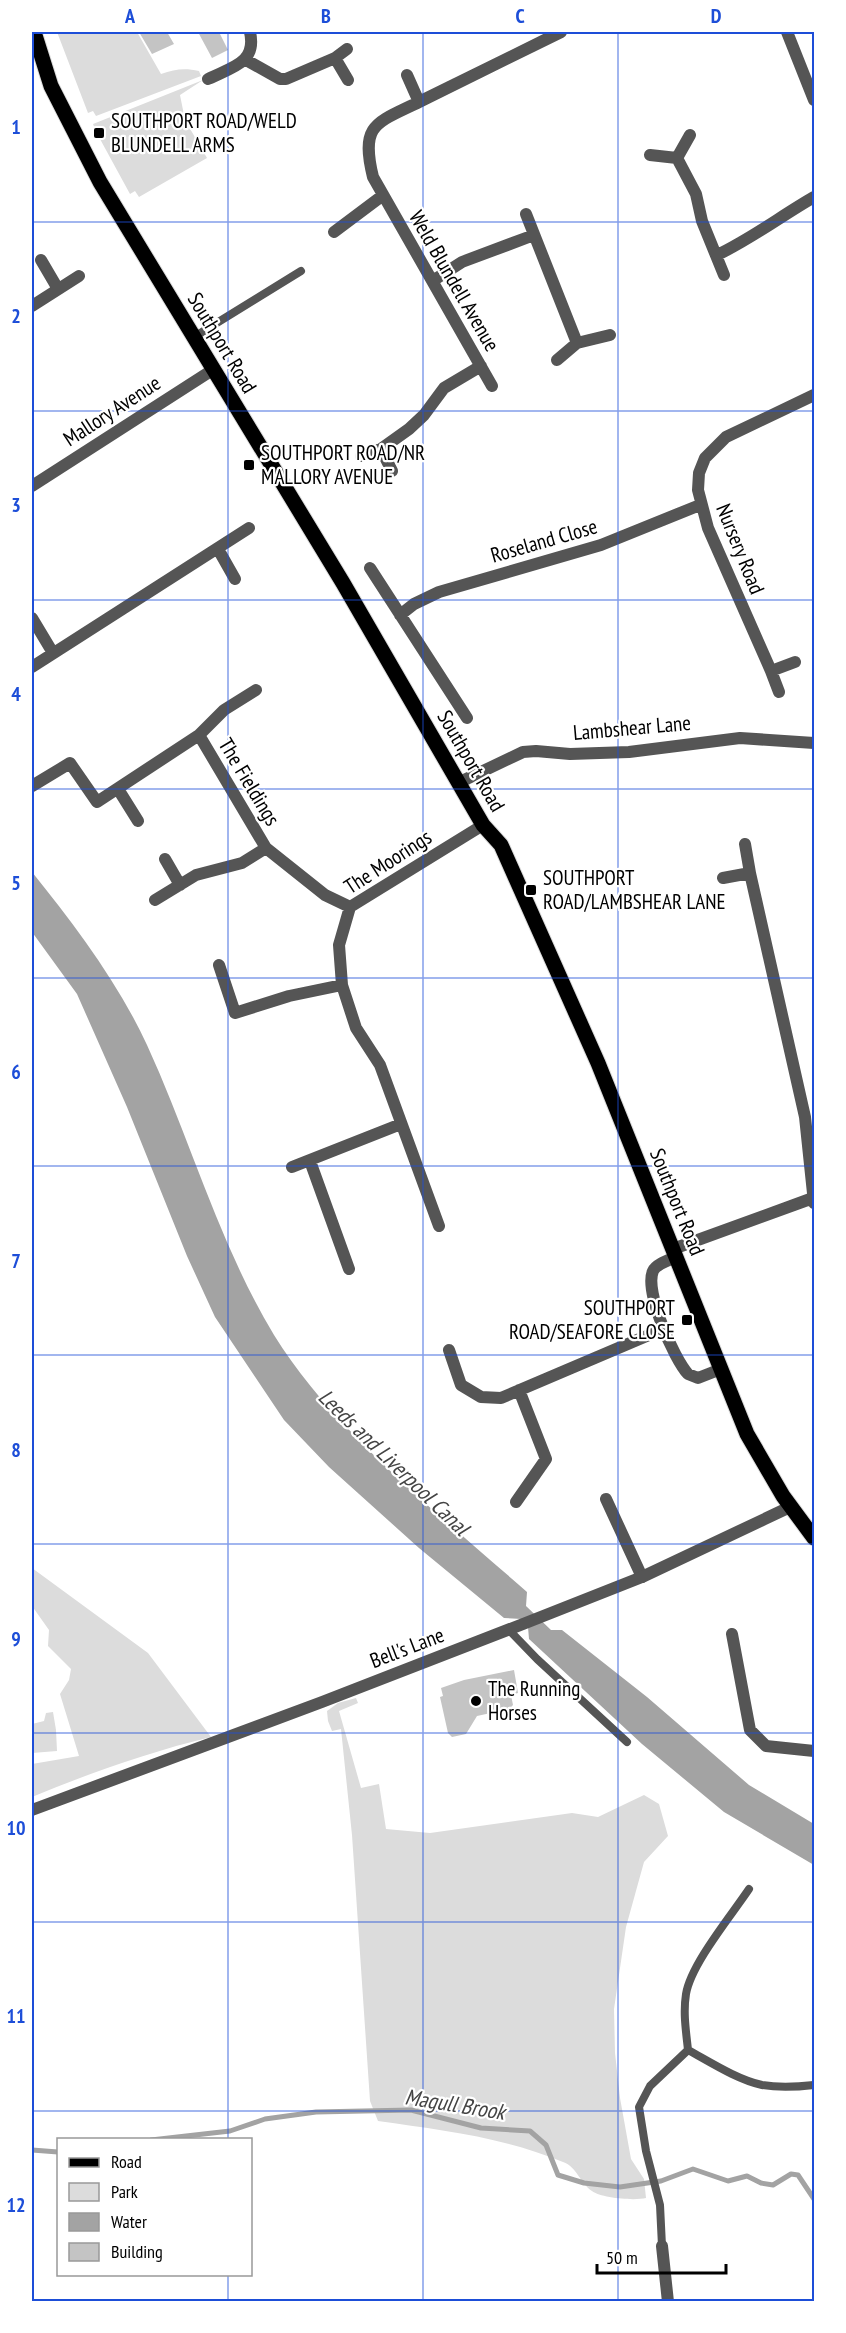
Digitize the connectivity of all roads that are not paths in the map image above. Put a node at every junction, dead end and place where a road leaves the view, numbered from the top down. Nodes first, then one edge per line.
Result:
1 (34, 32) edge
2 (250, 32) edge
3 (561, 32) edge
4 (787, 32) edge
5 (347, 49) dead end
6 (36, 55) edge
7 (335, 58) junction
8 (246, 60) junction
9 (407, 75) dead end
10 (208, 79) dead end
11 (348, 80) dead end
12 (814, 100) edge
13 (419, 102) junction
14 (690, 135) dead end
15 (650, 155) dead end
16 (677, 158) junction
17 (382, 196) junction
18 (814, 197) edge
19 (526, 214) dead end
20 (334, 232) dead end
21 (534, 235) junction
22 (717, 255) junction
23 (41, 260) dead end
24 (301, 271) dead end
25 (724, 275) dead end
26 (79, 276) dead end
27 (434, 280) junction
28 (58, 289) junction
29 (32, 306) edge
30 (610, 335) dead end
31 (194, 337) junction
32 (578, 343) junction
33 (557, 360) dead end
34 (481, 366) junction
35 (214, 369) junction
36 (492, 386) dead end
37 (814, 395) edge
38 (381, 449) junction
39 (360, 456) dead end
40 (392, 471) dead end
41 (32, 484) edge
42 (700, 505) junction
43 (249, 528) dead end
44 (218, 549) junction
45 (370, 568) dead end
46 (235, 579) dead end
47 (400, 615) junction
48 (32, 618) edge
49 (53, 653) junction
50 (795, 662) dead end
51 (32, 667) edge
52 (771, 671) junction
53 (256, 690) dead end
54 (780, 692) dead end
55 (467, 718) dead end
56 (199, 735) junction
57 (814, 743) edge
58 (460, 782) junction
59 (32, 786) edge
60 (118, 789) junction
61 (138, 821) dead end
62 (483, 825) junction
63 (745, 844) dead end
64 (266, 848) junction
65 (165, 859) dead end
66 (750, 873) junction
67 (723, 878) dead end
68 (180, 885) junction
69 (155, 900) dead end
70 (350, 908) junction
71 (219, 965) dead end
72 (342, 985) junction
73 (401, 1124) junction
74 (310, 1161) junction
75 (292, 1167) dead end
76 (814, 1201) edge
77 (439, 1226) dead end
78 (675, 1253) junction
79 (349, 1269) dead end
80 (663, 1329) junction
81 (449, 1350) dead end
82 (721, 1369) junction
83 (519, 1390) junction
84 (606, 1499) dead end
85 (516, 1502) dead end
86 (790, 1507) junction
87 (814, 1538) edge
88 (642, 1577) junction
89 (509, 1630) junction
90 (732, 1634) dead end
91 (627, 1742) dead end
92 (814, 1751) edge
93 (32, 1810) edge
94 (749, 1889) dead end
95 (688, 2050) junction
96 (814, 2085) edge
97 (662, 2246) joint
98 (668, 2301) edge

1 - 6 main road, Southport Road
2 - 8 street
3 - 13 street, Weld Blundell Avenue
4 - 12 street
5 - 7 street
6 - 31 main road, Southport Road
7 - 8 street
7 - 11 street
8 - 10 street
9 - 13 street
13 - 17 street, Weld Blundell Avenue
14 - 16 street
15 - 16 street
16 - 22 street
17 - 20 street, Weld Blundell Avenue
17 - 27 street, Weld Blundell Avenue
18 - 22 street
19 - 21 street
21 - 27 street
21 - 32 street
22 - 25 street
23 - 28 street
24 - 31 lane
26 - 28 street
27 - 34 street, Weld Blundell Avenue
28 - 29 street
30 - 32 street
31 - 35 main road, Southport Road
32 - 33 street
34 - 36 street, Weld Blundell Avenue
34 - 38 street
35 - 41 street, Mallory Avenue
35 - 58 main road, Southport Road
37 - 42 street, Nursery Road
38 - 39 street
38 - 40 street
42 - 47 street, Roseland Close
42 - 52 street, Nursery Road
43 - 44 street
44 - 46 street
44 - 49 street
45 - 47 street
47 - 55 street
48 - 49 street
49 - 51 street
50 - 52 street
52 - 54 street, Nursery Road
53 - 56 street, The Fieldings
56 - 60 street, The Fieldings
56 - 64 street, The Fieldings
57 - 58 street, Lambshear Lane
58 - 62 main road, Southport Road
59 - 60 street, The Fieldings
60 - 61 street
62 - 70 street, The Moorings
62 - 78 main road, Southport Road
63 - 66 street
64 - 68 street, The Fieldings
64 - 70 street, The Fieldings
65 - 68 street
66 - 67 street
66 - 76 street
68 - 69 street, The Fieldings
70 - 72 street, The Moorings
71 - 72 street
72 - 73 street, The Moorings
73 - 74 street
73 - 77 street, The Moorings
74 - 75 street
74 - 79 street
76 - 78 street
78 - 80 street
78 - 82 main road, Southport Road
80 - 82 street
80 - 83 street
81 - 83 street
82 - 86 main road, Southport Road
83 - 85 street
84 - 88 street
86 - 87 main road, Southport Road
86 - 88 street, Bell's Lane
88 - 89 street, Bell's Lane
89 - 91 lane
89 - 93 street, Bell's Lane
90 - 92 street
94 - 95 lane
95 - 96 lane
95 - 97 lane
97 - 98 street

